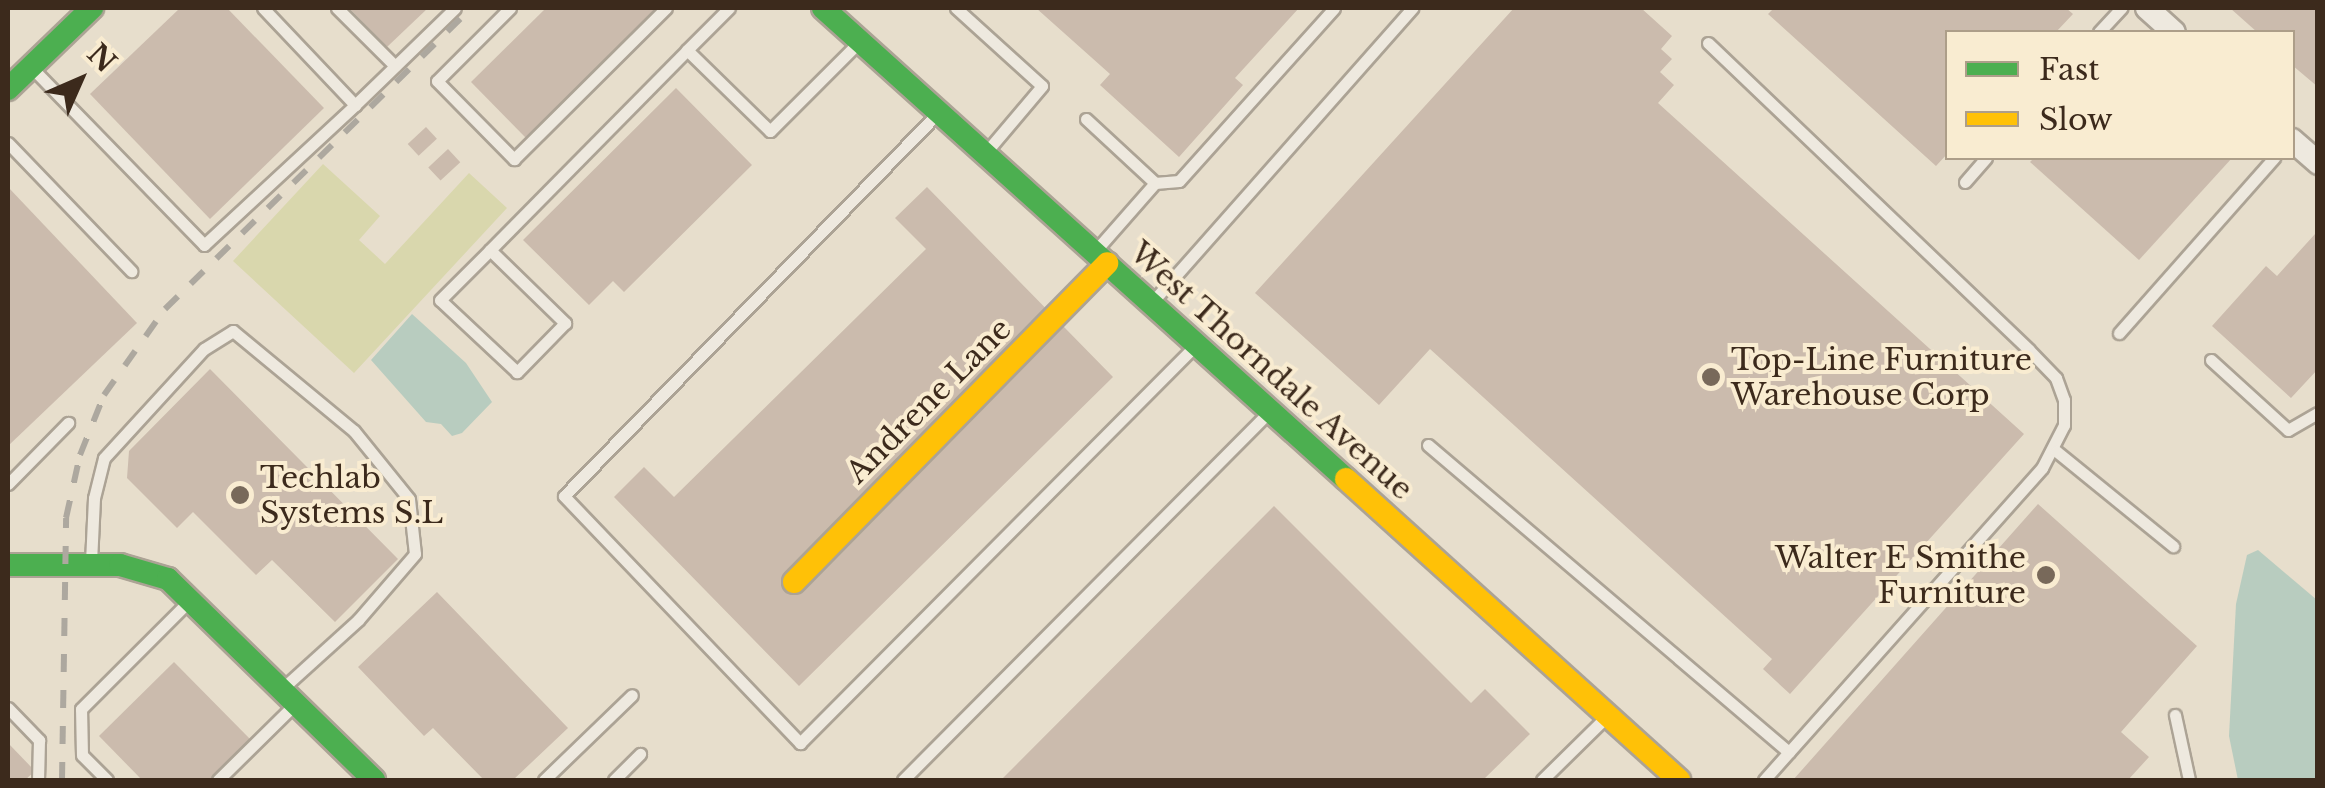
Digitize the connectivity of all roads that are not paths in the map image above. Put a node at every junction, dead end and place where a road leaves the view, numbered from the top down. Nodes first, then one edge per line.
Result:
1 (92, 8) edge
2 (263, 8) edge
3 (337, 8) edge
4 (455, 8) edge
5 (510, 8) edge
6 (666, 8) edge
7 (729, 8) edge
8 (823, 8) edge
9 (956, 8) edge
10 (1334, 8) edge
11 (1412, 8) edge
12 (2121, 8) edge
13 (2147, 8) edge
14 (2100, 30) edge
15 (2172, 30) edge
16 (860, 42) junction
17 (1708, 43) dead end
18 (687, 50) junction
19 (31, 66) junction
20 (395, 66) junction
21 (8, 90) edge
22 (355, 104) junction
23 (938, 113) junction
24 (1086, 119) dead end
25 (2295, 143) edge
26 (8, 144) edge
27 (984, 154) junction
28 (1984, 160) edge
29 (2272, 160) edge
30 (2318, 162) edge
31 (1964, 182) dead end
32 (1155, 183) junction
33 (490, 250) junction
34 (1101, 258) junction
35 (131, 271) dead end
36 (1152, 304) junction
37 (2120, 333) dead end
38 (1197, 344) junction
39 (2211, 360) dead end
40 (1270, 410) junction
41 (2318, 413) edge
42 (68, 424) dead end
43 (1428, 445) dead end
44 (2056, 450) junction
45 (8, 484) edge
46 (2173, 546) dead end
47 (12, 558) edge
48 (91, 563) junction
49 (794, 582) dead end
50 (192, 598) junction
51 (290, 695) junction
52 (632, 695) dead end
53 (8, 708) edge
54 (2175, 714) dead end
55 (1607, 716) junction
56 (1789, 752) junction
57 (640, 754) dead end
58 (1670, 778) edge
59 (38, 780) edge
60 (106, 780) edge
61 (218, 780) edge
62 (374, 780) edge
63 (544, 780) edge
64 (614, 780) edge
65 (903, 780) edge
66 (1542, 780) edge
67 (1764, 780) edge
68 (2189, 780) edge

1 - 19 street
2 - 22 lane
3 - 20 lane
4 - 20 lane
5 - 6 lane
7 - 18 lane
8 - 16 street, West Thorndale Avenue
9 - 27 lane
10 - 32 lane
11 - 36 lane
12 - 14 lane
13 - 15 street
16 - 18 lane
16 - 23 street, West Thorndale Avenue
17 - 44 lane
18 - 33 lane
19 - 21 street
19 - 22 lane
20 - 22 lane
23 - 27 street, West Thorndale Avenue
23 - 38 lane
24 - 32 lane
25 - 30 street
26 - 35 lane
27 - 34 street, West Thorndale Avenue
28 - 31 lane
29 - 37 lane
32 - 34 lane
33 - 33 lane
34 - 36 street, West Thorndale Avenue
34 - 49 street, Andrene Lane
36 - 38 street, West Thorndale Avenue
38 - 40 street, West Thorndale Avenue
39 - 41 lane
40 - 55 street, West Thorndale Avenue
40 - 65 lane
42 - 45 lane
43 - 56 lane
44 - 46 lane
44 - 56 lane
47 - 48 street
48 - 50 street
48 - 51 lane
50 - 51 street
50 - 60 lane
51 - 61 lane
51 - 62 street
52 - 63 lane
53 - 59 lane
54 - 68 lane
55 - 58 street, West Thorndale Avenue
55 - 66 lane
56 - 67 lane
57 - 64 lane

